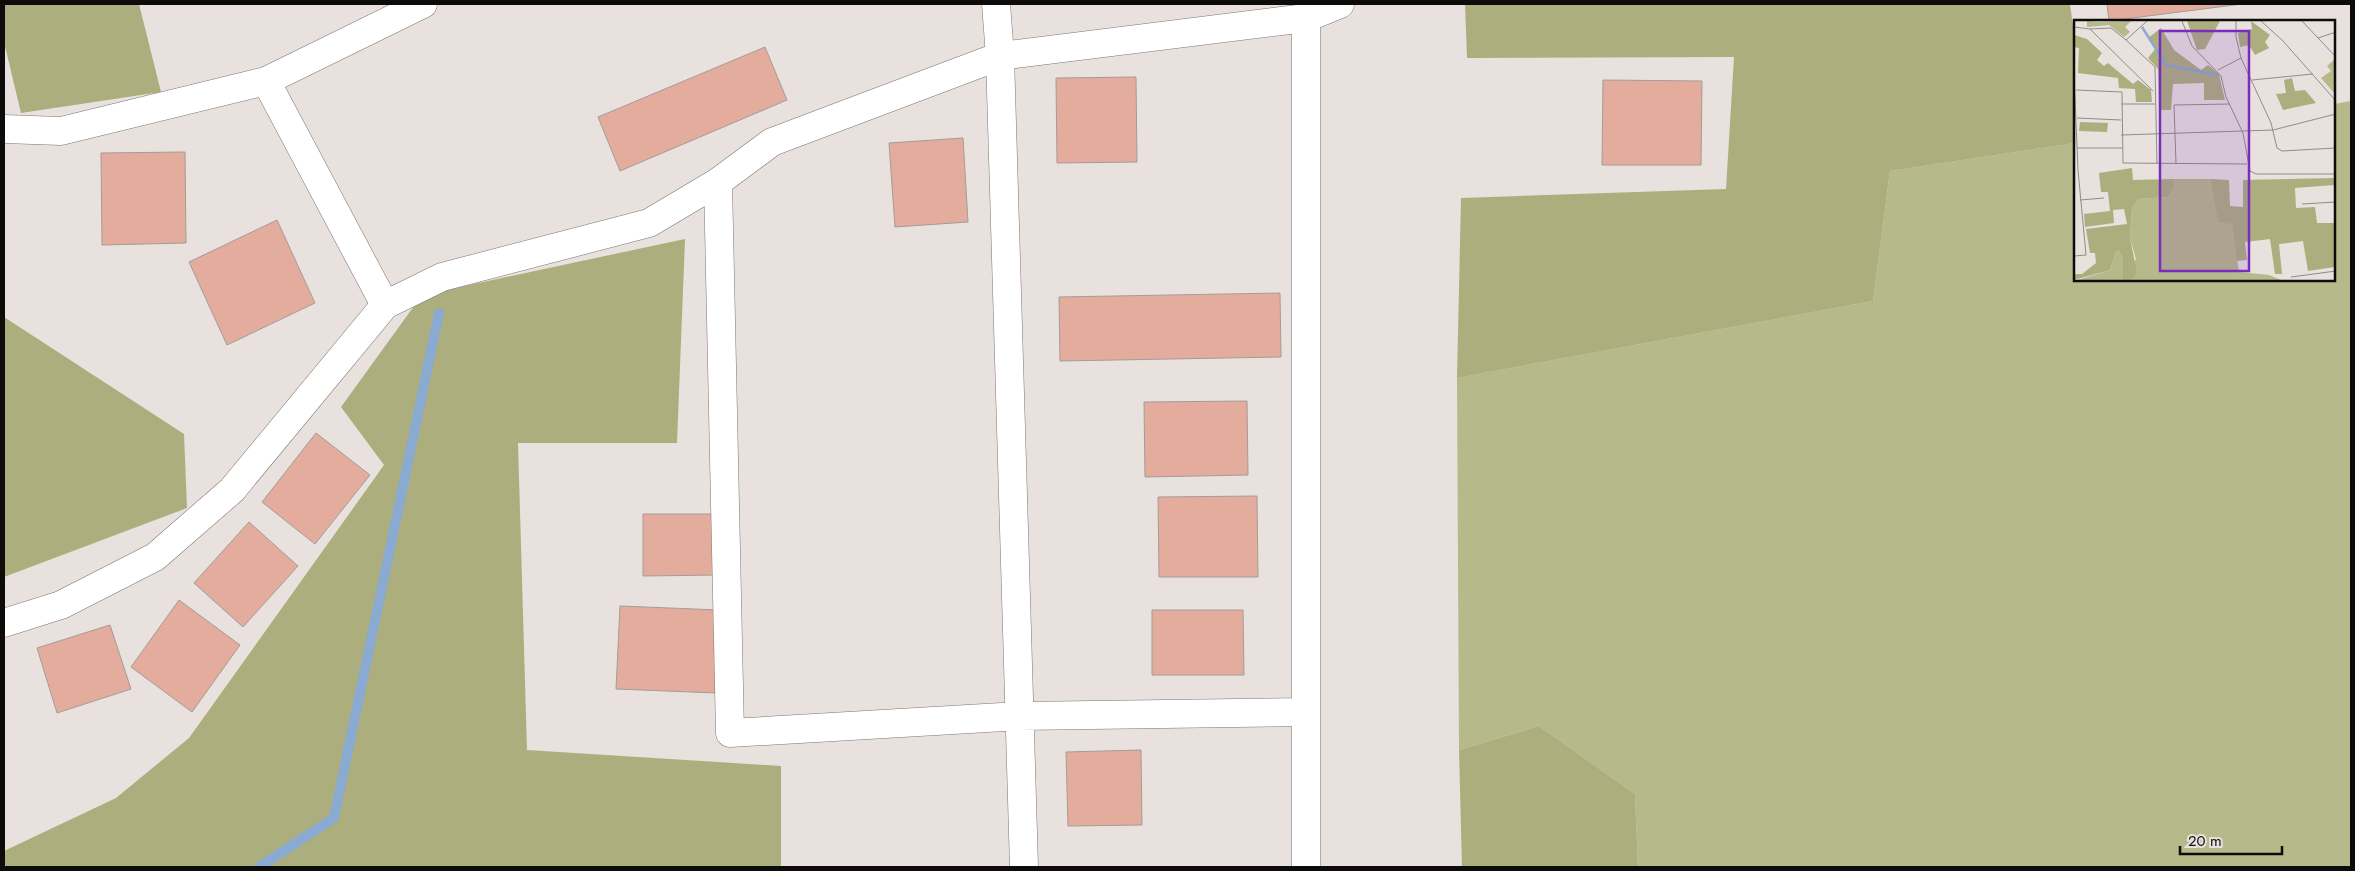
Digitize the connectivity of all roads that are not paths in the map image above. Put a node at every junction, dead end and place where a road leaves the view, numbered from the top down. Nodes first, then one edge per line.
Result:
1 (423, 4) edge
2 (996, 4) edge
3 (1340, 4) edge
4 (1306, 18) junction
5 (1000, 56) junction
6 (266, 81) junction
7 (4, 129) edge
8 (718, 182) junction
9 (385, 305) junction
10 (4, 623) edge
11 (1305, 712) junction
12 (1020, 716) junction
13 (1024, 867) edge
14 (1306, 867) edge

1 - 6 street
2 - 5 street
3 - 4 street
4 - 5 street
4 - 11 street
5 - 8 street
5 - 12 street
6 - 7 street
6 - 9 street
8 - 9 street
8 - 12 street
9 - 10 street
11 - 12 street
11 - 14 street
12 - 13 street

